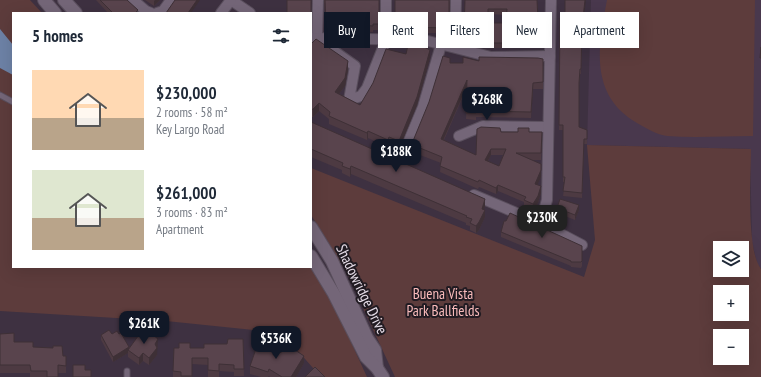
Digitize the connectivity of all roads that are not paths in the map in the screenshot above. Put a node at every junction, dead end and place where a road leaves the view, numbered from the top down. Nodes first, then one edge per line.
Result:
1 (44, 0) edge
2 (64, 0) edge
3 (134, 0) edge
4 (171, 0) edge
5 (231, 0) edge
6 (318, 0) edge
7 (386, 0) edge
8 (456, 0) edge
9 (551, 0) edge
10 (54, 12) edge
11 (75, 12) edge
12 (148, 12) edge
13 (160, 12) edge
14 (222, 12) edge
15 (249, 12) edge
16 (386, 12) edge
17 (456, 12) edge
18 (314, 39) edge
19 (378, 40) edge
20 (383, 48) edge
21 (440, 48) edge
22 (455, 48) edge
23 (550, 56) junction
24 (0, 95) edge
25 (12, 101) edge
26 (548, 127) junction
27 (459, 136) dead end
28 (400, 162) edge
29 (465, 191) edge
30 (540, 223) junction
31 (312, 229) edge
32 (582, 245) edge
33 (312, 258) edge
34 (380, 372) edge

1 - 10 street
2 - 11 street
3 - 12 street
4 - 13 street
5 - 14 street
5 - 15 street
6 - 18 street
7 - 16 street
8 - 17 street
9 - 23 street
18 - 19 street
18 - 20 street
21 - 28 street
22 - 23 street
23 - 26 street
24 - 25 lane
26 - 27 street
26 - 30 street
29 - 30 street
30 - 32 street
31 - 34 street, Shadowridge Drive
33 - 34 street, Shadowridge Drive

